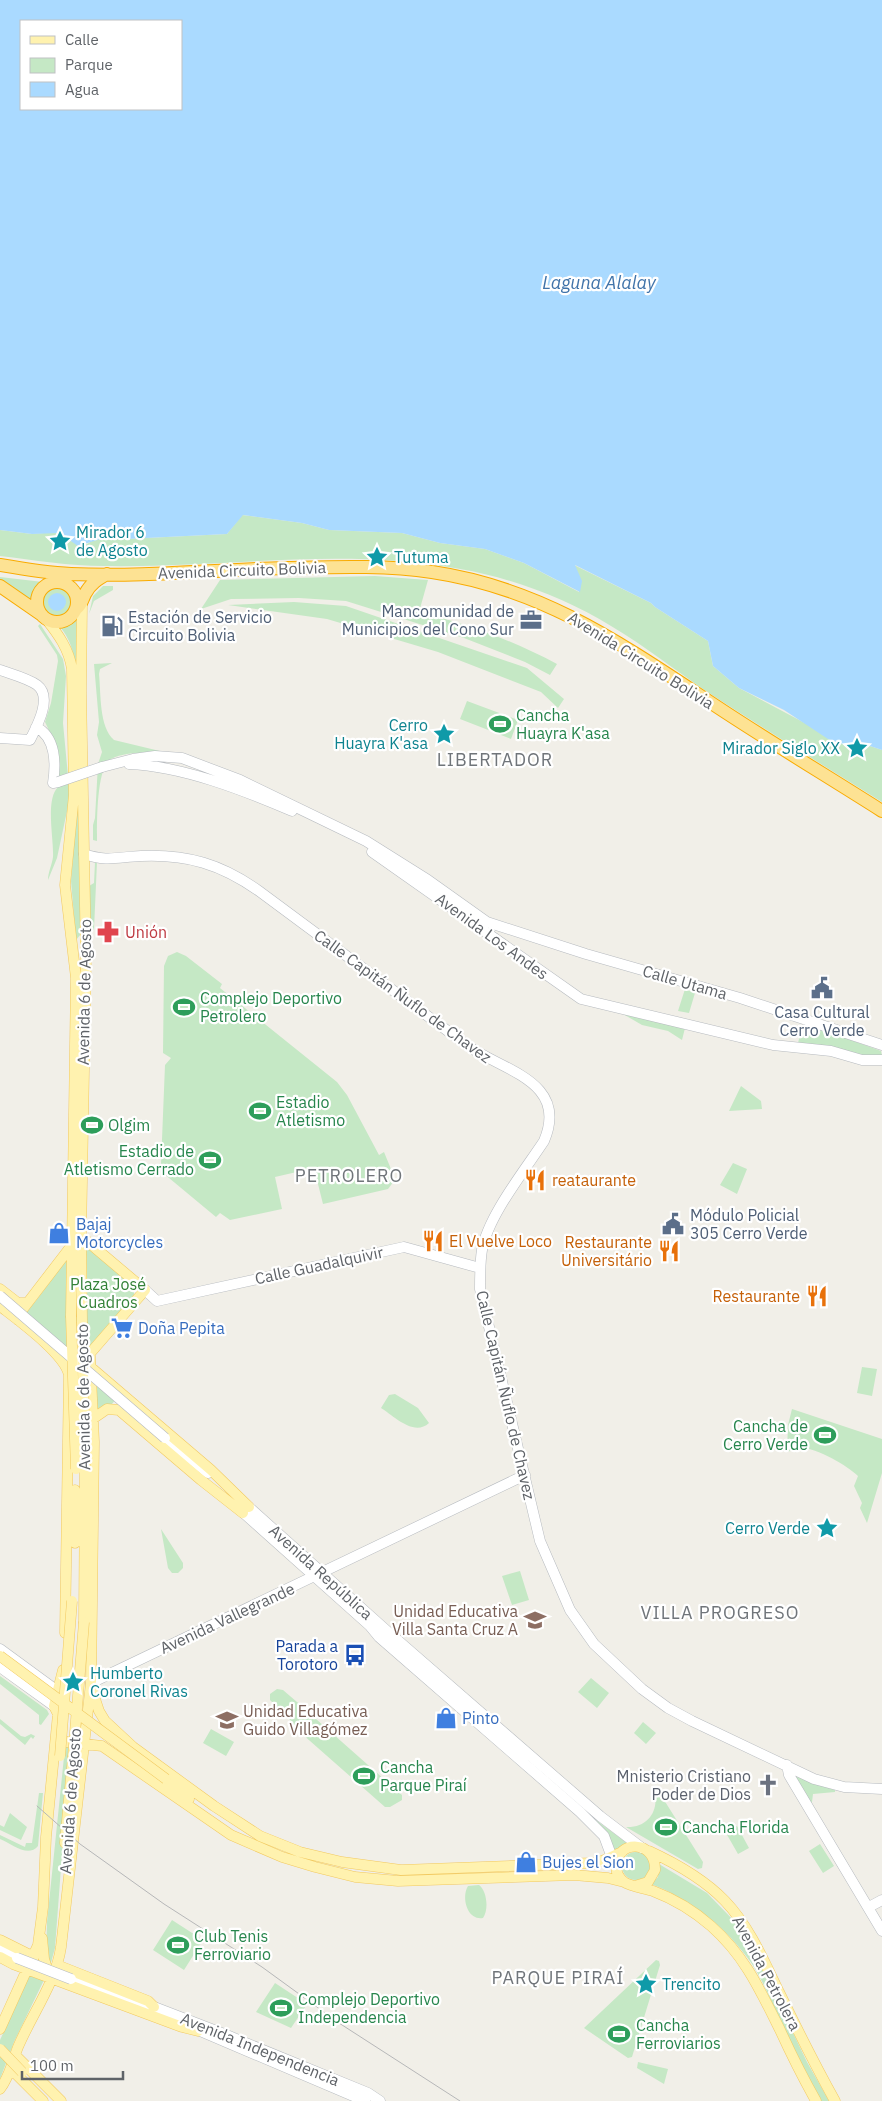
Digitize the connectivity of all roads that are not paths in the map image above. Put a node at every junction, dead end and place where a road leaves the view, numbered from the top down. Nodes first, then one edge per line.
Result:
1 (0, 565) edge
2 (107, 574) junction
3 (59, 579) junction
4 (0, 586) edge
5 (78, 603) junction
6 (44, 617) junction
7 (0, 670) edge
8 (36, 727) junction
9 (0, 738) edge
10 (118, 764) junction
11 (882, 811) edge
12 (84, 854) junction
13 (482, 923) junction
14 (882, 1046) edge
15 (882, 1060) edge
16 (81, 1236) junction
17 (72, 1245) junction
18 (480, 1268) junction
19 (0, 1289) edge
20 (145, 1290) junction
21 (0, 1296) edge
22 (0, 1300) edge
23 (27, 1303) junction
24 (0, 1306) edge
25 (18, 1320) junction
26 (61, 1360) junction
27 (90, 1361) junction
28 (69, 1375) junction
29 (94, 1418) junction
30 (164, 1439) junction
31 (80, 1468) junction
32 (525, 1475) junction
33 (246, 1510) junction
34 (318, 1575) junction
35 (0, 1649) edge
36 (0, 1656) edge
37 (0, 1660) edge
38 (0, 1667) edge
39 (91, 1683) junction
40 (56, 1690) junction
41 (54, 1706) junction
42 (56, 1738) junction
43 (84, 1744) junction
44 (787, 1766) junction
45 (166, 1780) junction
46 (882, 1789) edge
47 (257, 1841) junction
48 (645, 1849) junction
49 (622, 1852) junction
50 (612, 1857) junction
51 (46, 1868) junction
52 (616, 1870) junction
53 (624, 1882) junction
54 (635, 1886) junction
55 (65, 1899) junction
56 (882, 1900) edge
57 (869, 1907) junction
58 (40, 1932) junction
59 (882, 1932) edge
60 (0, 1940) edge
61 (0, 1949) edge
62 (34, 1956) junction
63 (0, 1957) edge
64 (56, 1965) junction
65 (28, 1969) junction
66 (51, 1978) junction
67 (138, 2004) junction
68 (154, 2007) junction
69 (0, 2029) edge
70 (198, 2031) junction
71 (0, 2050) edge
72 (15, 2055) junction
73 (11, 2069) junction
74 (0, 2090) edge
75 (43, 2101) edge
76 (52, 2101) edge
77 (61, 2101) edge
78 (365, 2101) edge
79 (380, 2101) edge
80 (816, 2101) edge
81 (835, 2101) edge

1 - 3 highway, Avenida Circuito Bolivia
2 - 3 highway, Avenida Circuito Bolivia
2 - 5 highway
2 - 11 highway, Avenida Circuito Bolivia
3 - 5 highway
3 - 6 highway
4 - 6 highway
5 - 6 highway
5 - 12 main road, Avenida 6 de Agosto
6 - 17 main road, Avenida 6 de Agosto
7 - 8 street
8 - 9 street
8 - 10 street, Avenida Los Andes, bridge
10 - 13 street, Avenida Los Andes
10 - 13 street, Avenida Los Andes
12 - 16 main road, Avenida 6 de Agosto
12 - 18 street, Calle Capitán Ñuflo de Chavez
13 - 14 street, Calle Utama
13 - 15 street, Avenida Los Andes
16 - 20 main road
16 - 31 main road, Avenida 6 de Agosto, bridge
17 - 23 main road
17 - 31 main road, Avenida 6 de Agosto, bridge
18 - 20 street, Calle Guadalquivir
18 - 32 street, Calle Capitán Ñuflo de Chavez
19 - 23 main road
20 - 27 main road
21 - 30 street, Avenida República, bridge
22 - 30 street, Avenida República, bridge
23 - 25 main road
24 - 25 main road
25 - 26 main road
26 - 27 main road
26 - 28 main road, Avenida 6 de Agosto
27 - 28 main road
27 - 29 main road, Avenida 6 de Agosto
27 - 33 main road
28 - 40 main road, Avenida 6 de Agosto
29 - 33 main road
29 - 39 main road, Avenida 6 de Agosto
30 - 33 street, Avenida República
31 - 51 main road, Avenida 6 de Agosto, bridge
31 - 55 main road, Avenida 6 de Agosto, bridge
32 - 34 street, Avenida Vallegrande
32 - 44 street, Calle Capitán Ñuflo de Chavez
33 - 34 street, Avenida República
34 - 39 street, Avenida Vallegrande
34 - 48 street, Avenida República
34 - 50 street, Avenida República
35 - 40 street
36 - 45 main road, bridge
37 - 45 main road, bridge
38 - 41 street
39 - 43 main road, Avenida 6 de Agosto
39 - 47 main road
40 - 41 main road, Avenida 6 de Agosto
40 - 43 main road
41 - 42 main road, Avenida 6 de Agosto
42 - 43 main road
42 - 51 main road, Avenida 6 de Agosto
43 - 47 main road
43 - 55 main road, Avenida 6 de Agosto
44 - 46 street, Calle Capitán Ñuflo de Chavez
44 - 57 street
45 - 47 main road
47 - 50 main road
47 - 53 main road
48 - 49 main road
48 - 54 main road
48 - 81 main road, Avenida Petrolera
49 - 50 main road
49 - 52 main road
50 - 52 street, Avenida República
51 - 58 main road, Avenida 6 de Agosto
52 - 53 main road
53 - 54 main road
54 - 80 main road, Avenida Petrolera
55 - 64 main road, Avenida 6 de Agosto
56 - 57 street
57 - 59 street
58 - 62 main road, Avenida 6 de Agosto
58 - 66 main road
60 - 62 main road
61 - 67 street, Avenida Independencia, bridge
62 - 65 main road, Avenida 6 de Agosto
63 - 65 main road
64 - 66 main road, Avenida 6 de Agosto
64 - 68 main road
65 - 66 main road
65 - 69 main road, Avenida 6 de Agosto
66 - 70 main road
66 - 72 main road, Avenida 6 de Agosto
67 - 68 street, Avenida Independencia
67 - 70 street, Avenida Independencia
68 - 79 street, Avenida Independencia
70 - 78 street, Avenida Independencia
71 - 76 main road, bridge
72 - 73 main road, Avenida 6 de Agosto
72 - 77 main road
73 - 74 main road, Avenida 6 de Agosto
73 - 75 main road

